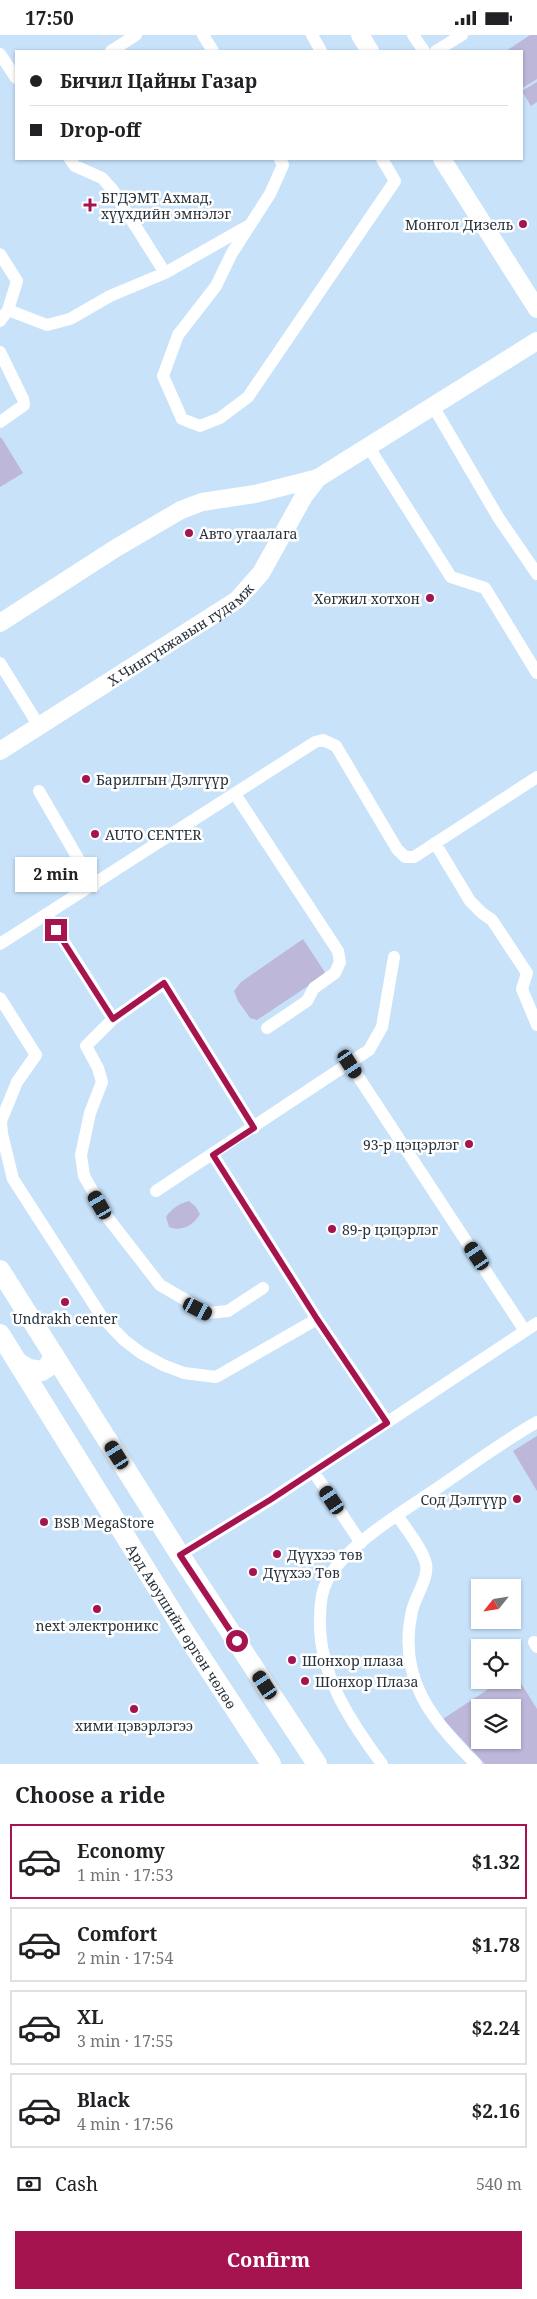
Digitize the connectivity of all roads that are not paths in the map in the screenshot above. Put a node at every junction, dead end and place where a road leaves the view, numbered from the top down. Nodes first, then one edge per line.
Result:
1 (136, 35) edge
2 (203, 35) edge
3 (312, 35) edge
4 (360, 35) edge
5 (414, 35) edge
6 (462, 35) edge
7 (113, 50) edge
8 (212, 50) edge
9 (320, 50) edge
10 (369, 50) edge
11 (423, 50) edge
12 (438, 50) edge
13 (0, 54) edge
14 (15, 76) edge
15 (71, 160) edge
16 (280, 160) edge
17 (383, 160) edge
18 (443, 160) edge
19 (252, 224) junction
20 (0, 254) edge
21 (165, 273) junction
22 (537, 309) edge
23 (8, 310) junction
24 (0, 321) edge
25 (537, 341) edge
26 (0, 352) edge
27 (433, 406) junction
28 (0, 422) edge
29 (368, 446) junction
30 (318, 478) junction
31 (537, 574) edge
32 (0, 623) edge
33 (0, 663) edge
34 (537, 673) edge
35 (39, 726) junction
36 (0, 751) edge
37 (537, 777) edge
38 (39, 791) dead end
39 (235, 794) junction
40 (435, 843) junction
41 (94, 886) junction
42 (47, 915) junction
43 (0, 944) edge
44 (394, 957) dead end
45 (532, 970) edge
46 (0, 998) edge
47 (113, 1019) junction
48 (537, 1025) edge
49 (267, 1028) dead end
50 (350, 1064) junction
51 (254, 1128) junction
52 (213, 1155) junction
53 (156, 1191) dead end
54 (0, 1270) edge
55 (263, 1288) dead end
56 (317, 1319) junction
57 (537, 1323) edge
58 (526, 1331) junction
59 (0, 1334) edge
60 (54, 1355) junction
61 (19, 1363) junction
62 (537, 1422) edge
63 (387, 1423) junction
64 (313, 1471) junction
65 (397, 1515) junction
66 (361, 1543) junction
67 (180, 1555) junction
68 (271, 1764) edge
69 (316, 1764) edge
70 (382, 1764) edge
71 (476, 1764) edge

1 - 7 street
2 - 8 street
3 - 9 street
4 - 10 main road
5 - 11 street
6 - 12 street
13 - 14 street
15 - 21 street
16 - 19 street
17 - 19 street
18 - 22 main road
19 - 21 street
20 - 23 street
21 - 23 street
23 - 24 street
25 - 27 main road, Х.Чингүнжавын гудамж
26 - 28 street
27 - 29 main road, Х.Чингүнжавын гудамж
27 - 31 street
29 - 30 main road, Х.Чингүнжавын гудамж
29 - 34 street
30 - 32 main road, Х.Чингүнжавын гудамж
30 - 35 main road, Х.Чингүнжавын гудамж
33 - 35 street
35 - 36 main road, Х.Чингүнжавын гудамж
37 - 40 street
38 - 41 street
39 - 40 street
39 - 41 street
39 - 49 street
40 - 45 street
41 - 42 street
42 - 43 street
42 - 47 street
44 - 50 street
45 - 48 street
46 - 56 street
47 - 51 street
47 - 55 street
50 - 51 street
50 - 58 street
51 - 52 street
52 - 53 street
52 - 56 street
54 - 60 main road
56 - 63 street
57 - 58 street
58 - 63 street
59 - 61 main road, Ард Аюушийн өргөн чөлөө
60 - 61 main road
60 - 67 main road
61 - 68 main road, Ард Аюушийн өргөн чөлөө
62 - 65 street
63 - 64 street
64 - 66 street
64 - 67 street
65 - 66 street
65 - 71 street
66 - 70 street
67 - 69 main road

